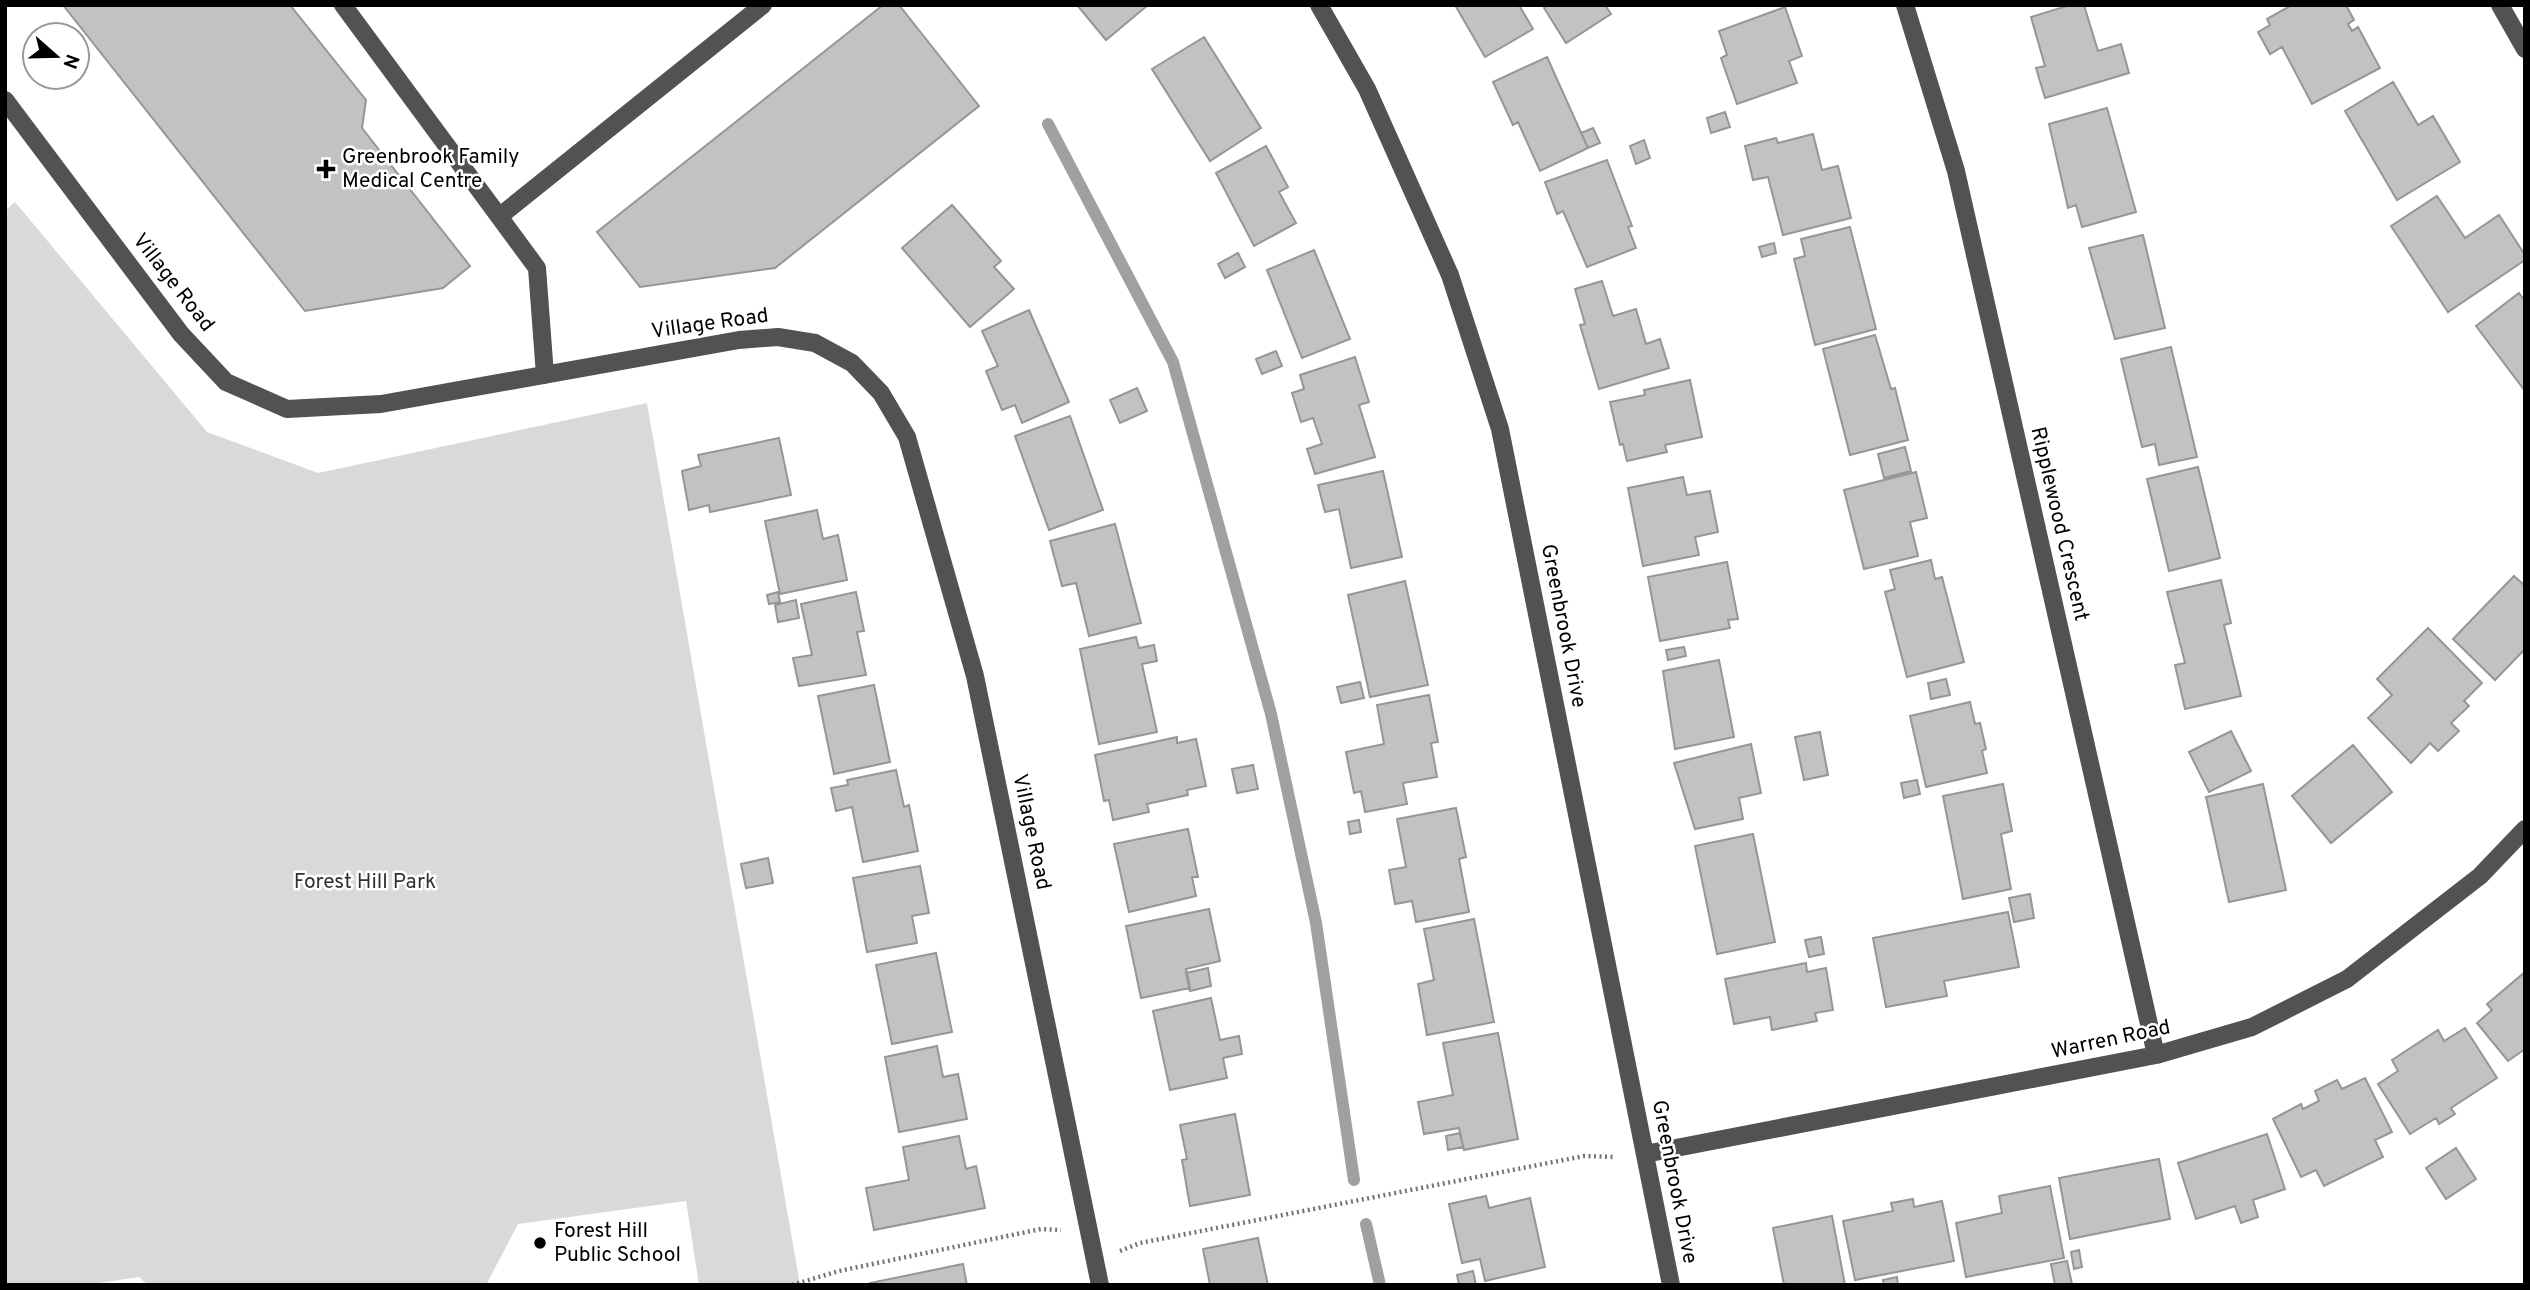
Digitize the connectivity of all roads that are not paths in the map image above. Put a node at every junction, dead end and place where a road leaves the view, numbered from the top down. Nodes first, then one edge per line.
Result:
1 (343, 5) edge
2 (763, 5) edge
3 (1319, 5) edge
4 (1905, 5) edge
5 (2500, 5) edge
6 (2525, 49) edge
7 (5, 100) edge
8 (500, 216) junction
9 (545, 375) junction
10 (2525, 829) edge
11 (2156, 1055) junction
12 (1645, 1154) junction
13 (1100, 1285) edge
14 (1671, 1285) edge

1 - 8 street
2 - 8 street
3 - 12 street, Greenbrook Drive
4 - 11 street, Ripplewood Crescent
5 - 6 street
7 - 9 street, Village Road
8 - 9 street
9 - 13 street, Village Road
10 - 11 street, Warren Road
11 - 12 street, Warren Road
12 - 14 street, Greenbrook Drive

